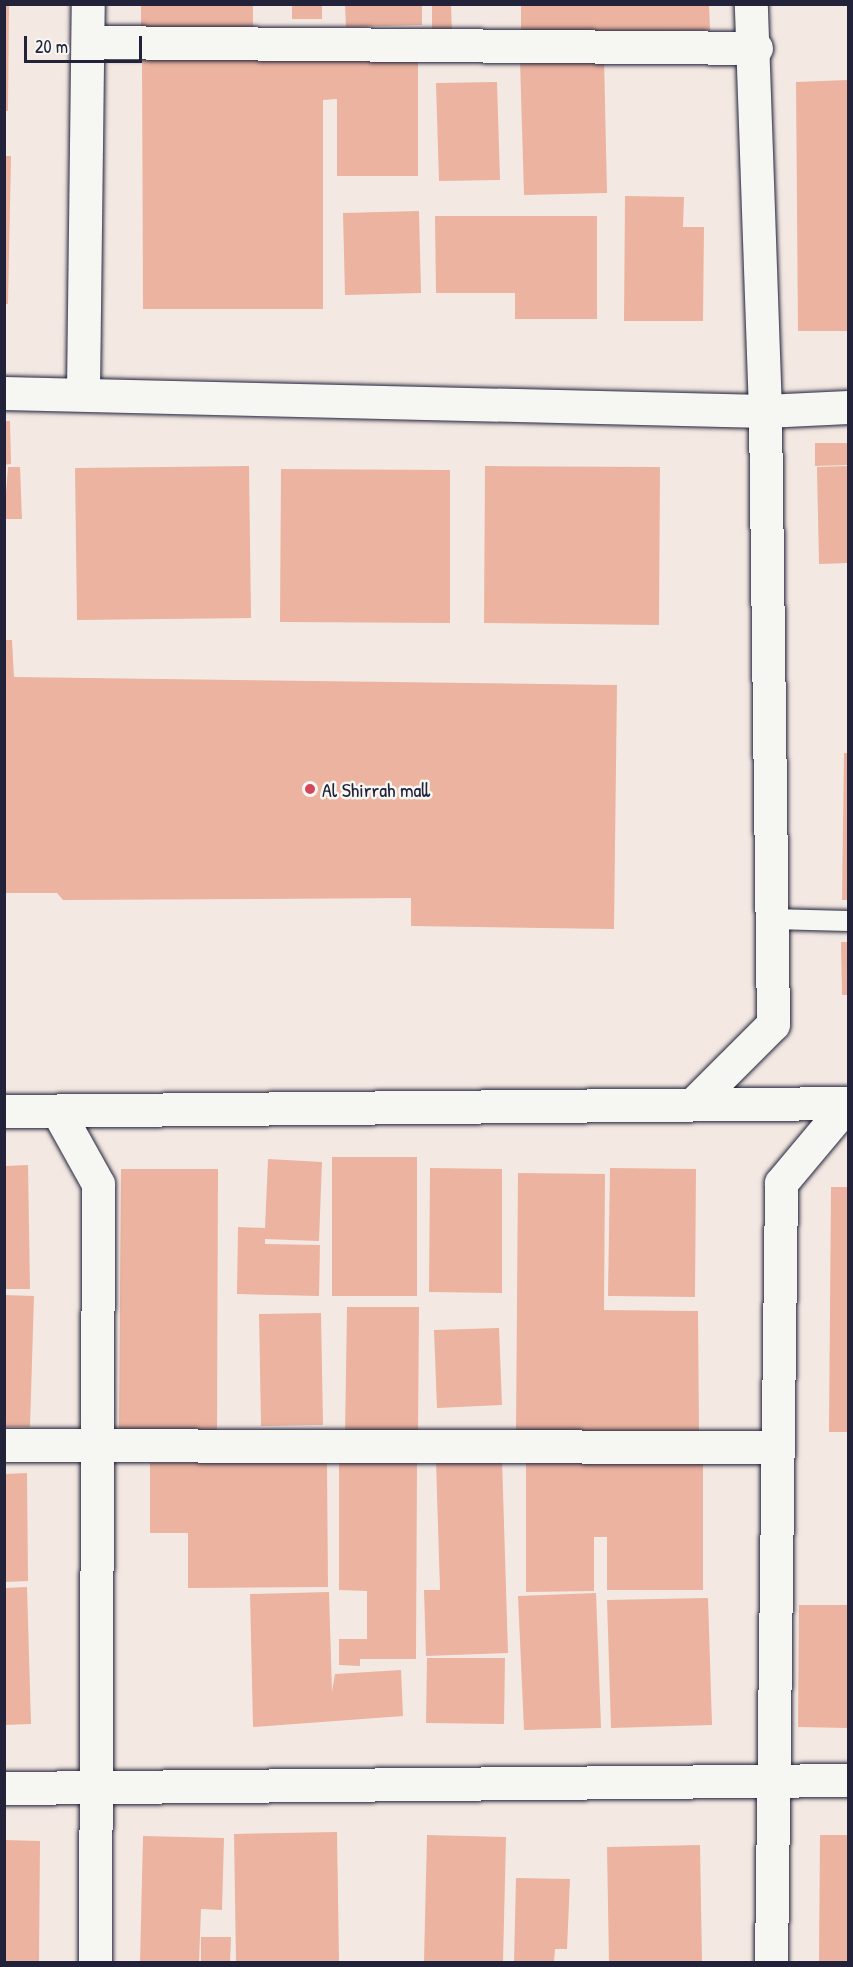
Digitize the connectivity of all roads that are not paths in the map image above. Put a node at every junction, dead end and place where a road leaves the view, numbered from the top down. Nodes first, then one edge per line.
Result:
1 (88, 4) edge
2 (751, 4) edge
3 (88, 42) junction
4 (756, 48) junction
5 (83, 391) junction
6 (4, 393) edge
7 (849, 407) edge
8 (765, 411) junction
9 (772, 919) junction
10 (849, 921) edge
11 (695, 1102) junction
12 (848, 1103) edge
13 (4, 1111) edge
14 (58, 1112) junction
15 (4, 1445) edge
16 (93, 1446) junction
17 (777, 1447) junction
18 (772, 1780) junction
19 (849, 1780) edge
20 (4, 1788) edge
21 (94, 1788) junction
22 (95, 1962) edge
23 (771, 1962) edge

1 - 3 street
2 - 4 street
3 - 4 street
3 - 5 street
4 - 8 street
5 - 6 street
5 - 8 street
7 - 8 street
8 - 9 street
9 - 10 lane
9 - 11 street
11 - 12 street
11 - 14 street
12 - 17 street
13 - 14 street
14 - 16 street
15 - 16 street
16 - 17 street
16 - 21 street
17 - 18 street
18 - 19 street
18 - 21 street
18 - 23 street
20 - 21 street
21 - 22 street

